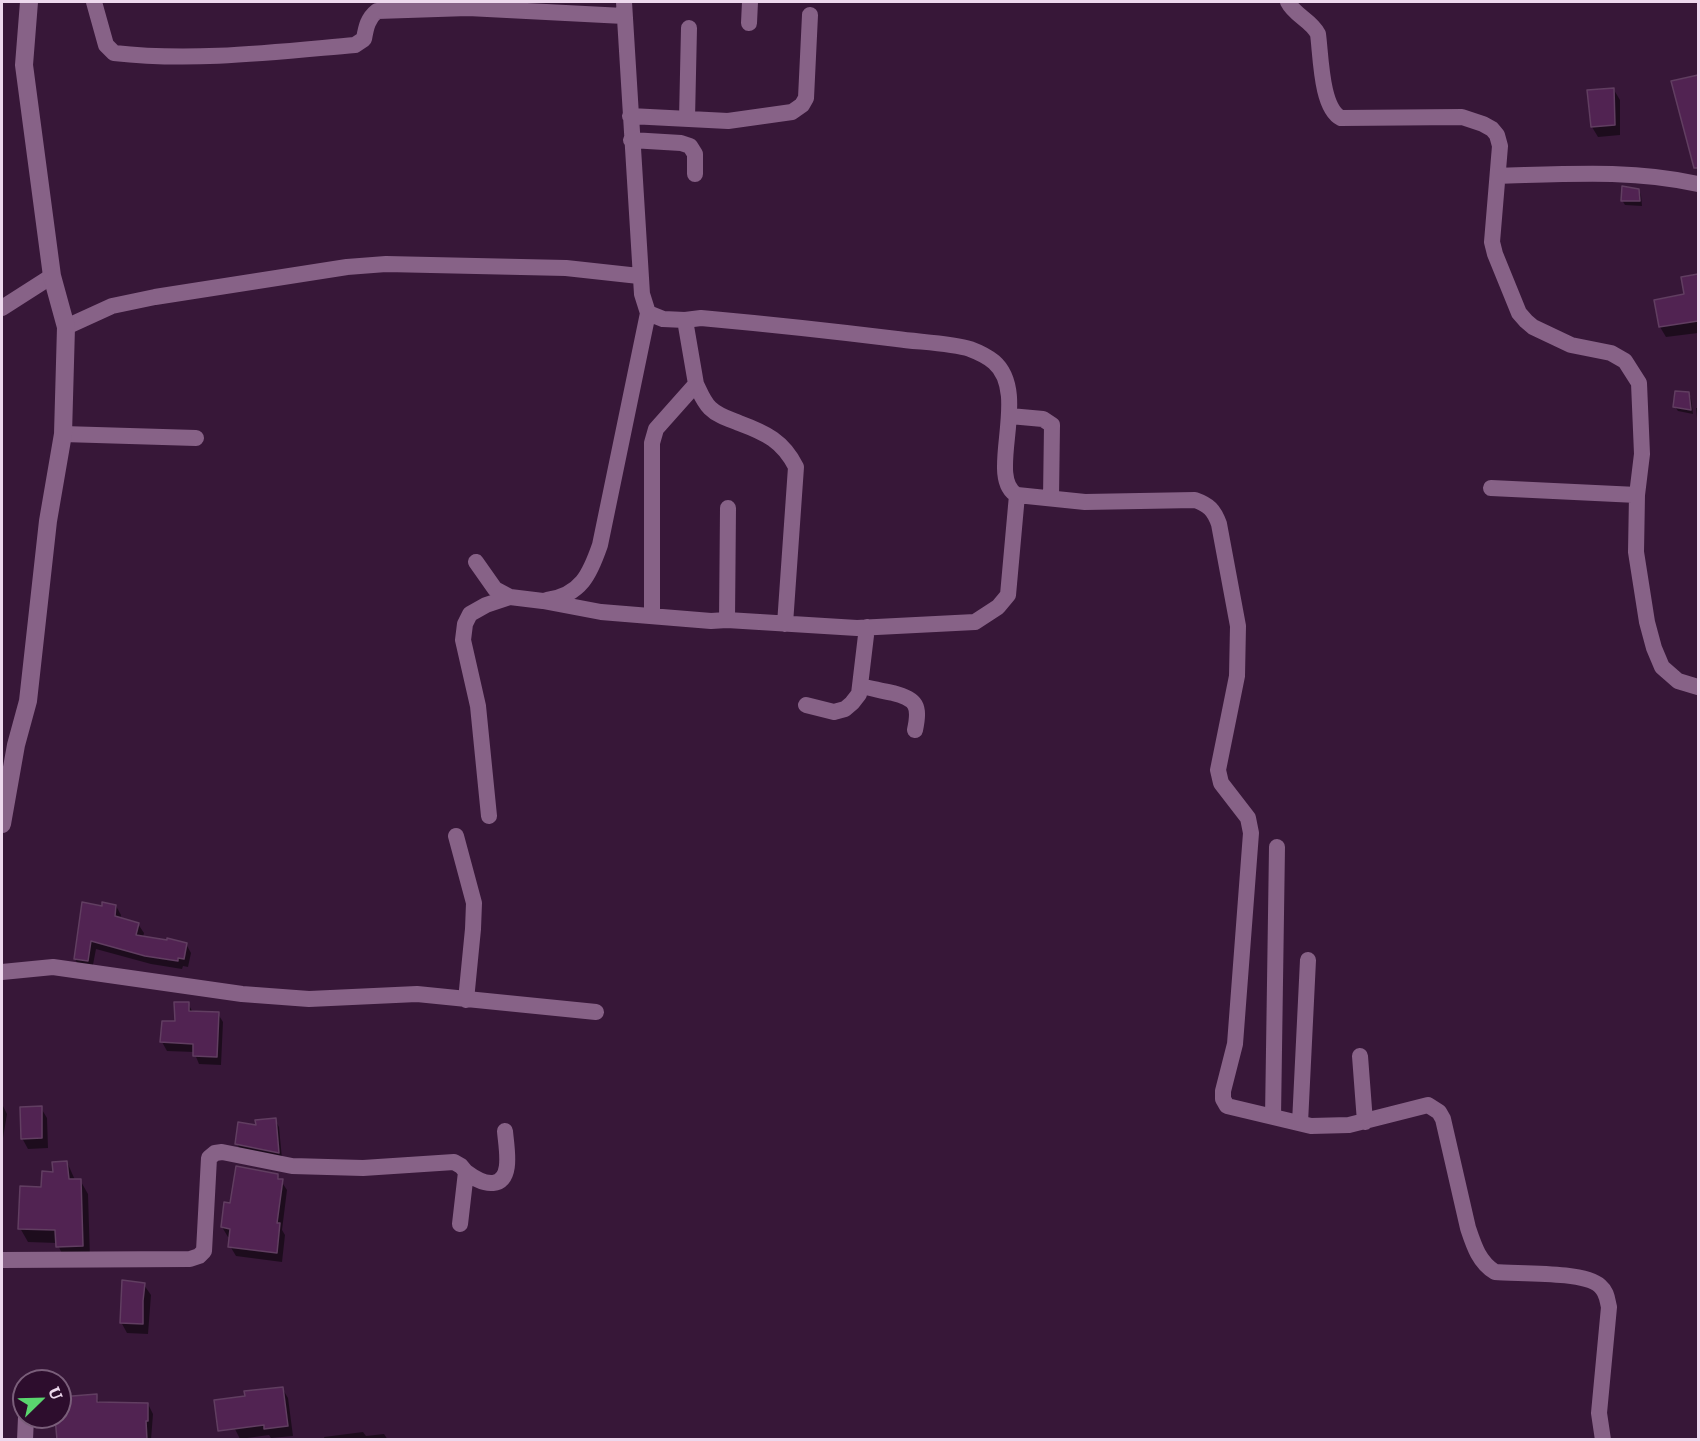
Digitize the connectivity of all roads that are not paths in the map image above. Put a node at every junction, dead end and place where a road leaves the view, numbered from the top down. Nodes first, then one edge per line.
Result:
1 (29, 2) edge
2 (94, 2) edge
3 (750, 2) edge
4 (1288, 2) edge
5 (624, 9) edge
6 (810, 15) dead end
7 (749, 23) dead end
8 (689, 28) dead end
9 (630, 116) junction
10 (687, 119) junction
11 (631, 140) junction
12 (695, 174) dead end
13 (1498, 176) junction
14 (1698, 184) edge
15 (52, 276) junction
16 (639, 276) junction
17 (2, 308) edge
18 (648, 313) junction
19 (685, 320) junction
20 (66, 327) junction
21 (696, 384) junction
22 (1010, 416) junction
23 (63, 434) junction
24 (196, 438) dead end
25 (1491, 489) dead end
26 (1017, 495) junction
27 (1637, 495) junction
28 (1052, 498) junction
29 (728, 508) dead end
30 (476, 562) dead end
31 (510, 597) junction
32 (543, 601) junction
33 (652, 616) junction
34 (727, 620) junction
35 (784, 624) junction
36 (867, 627) junction
37 (860, 686) junction
38 (1698, 687) edge
39 (806, 705) dead end
40 (915, 730) dead end
41 (489, 816) dead end
42 (2, 824) edge
43 (456, 836) dead end
44 (1277, 847) dead end
45 (1308, 960) dead end
46 (2, 972) edge
47 (466, 1000) junction
48 (596, 1012) dead end
49 (1360, 1056) dead end
50 (1273, 1117) junction
51 (1365, 1122) junction
52 (1300, 1123) junction
53 (505, 1131) dead end
54 (466, 1172) junction
55 (460, 1224) dead end
56 (2, 1260) edge
57 (1603, 1440) edge

1 - 15 street
2 - 5 street
3 - 7 street
4 - 13 street
5 - 9 street
6 - 10 street
8 - 10 street
9 - 10 street
9 - 11 street
11 - 12 street
11 - 16 street
13 - 14 street
13 - 27 street
15 - 17 street
15 - 20 street
16 - 18 street
16 - 20 street
18 - 19 street
18 - 32 street
19 - 21 street
19 - 22 street
20 - 23 street
21 - 33 street
21 - 35 street
22 - 26 street
22 - 28 street
23 - 24 street
23 - 42 street
25 - 27 street
26 - 28 street
26 - 36 street
27 - 38 street
28 - 50 street
29 - 34 street
30 - 31 street
31 - 32 street
31 - 41 street
32 - 33 street
33 - 34 street
34 - 35 street
35 - 36 street
36 - 37 street
37 - 39 street
37 - 40 street
43 - 47 street
44 - 50 street
45 - 52 street
46 - 47 street
47 - 48 street
49 - 51 street
50 - 52 street
51 - 52 street
51 - 57 street
53 - 54 street
54 - 55 street
54 - 56 street

